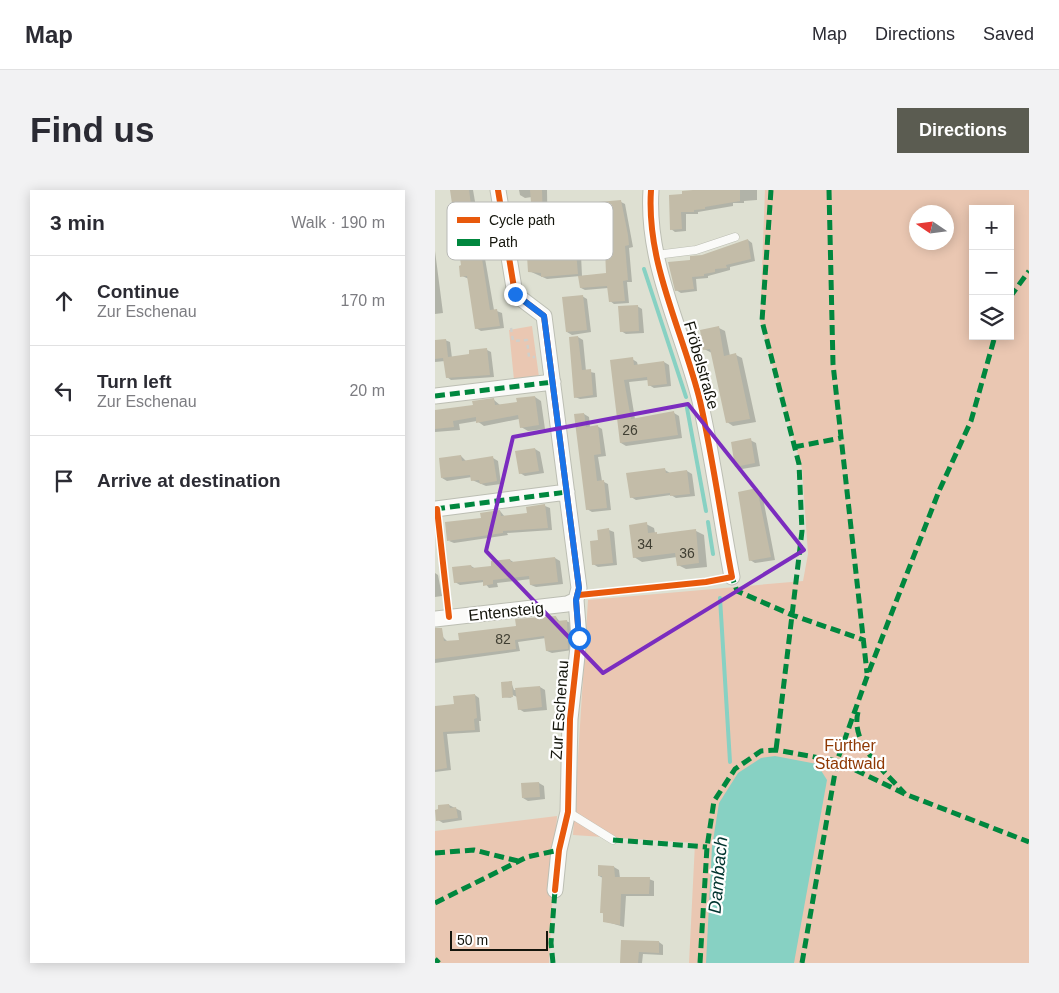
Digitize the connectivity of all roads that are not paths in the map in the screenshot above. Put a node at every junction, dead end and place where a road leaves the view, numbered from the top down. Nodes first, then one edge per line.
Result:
1 (651, 190) edge
2 (735, 237) dead end
3 (656, 255) junction
4 (509, 260) edge
5 (553, 382) junction
6 (435, 396) edge
7 (567, 492) junction
8 (435, 509) edge
9 (731, 577) dead end
10 (576, 600) junction
11 (435, 619) edge
12 (568, 812) junction
13 (613, 840) dead end
14 (555, 890) dead end

1 - 3 street, Fröbelstraße
2 - 3 lane
3 - 9 street, Fröbelstraße
4 - 5 street, Zur Eschenau
5 - 6 street
5 - 7 street, Zur Eschenau
7 - 8 street
7 - 10 street, Zur Eschenau
10 - 11 street, Entensteig
10 - 12 street, Zur Eschenau
12 - 13 lane
12 - 14 street, Zur Eschenau

